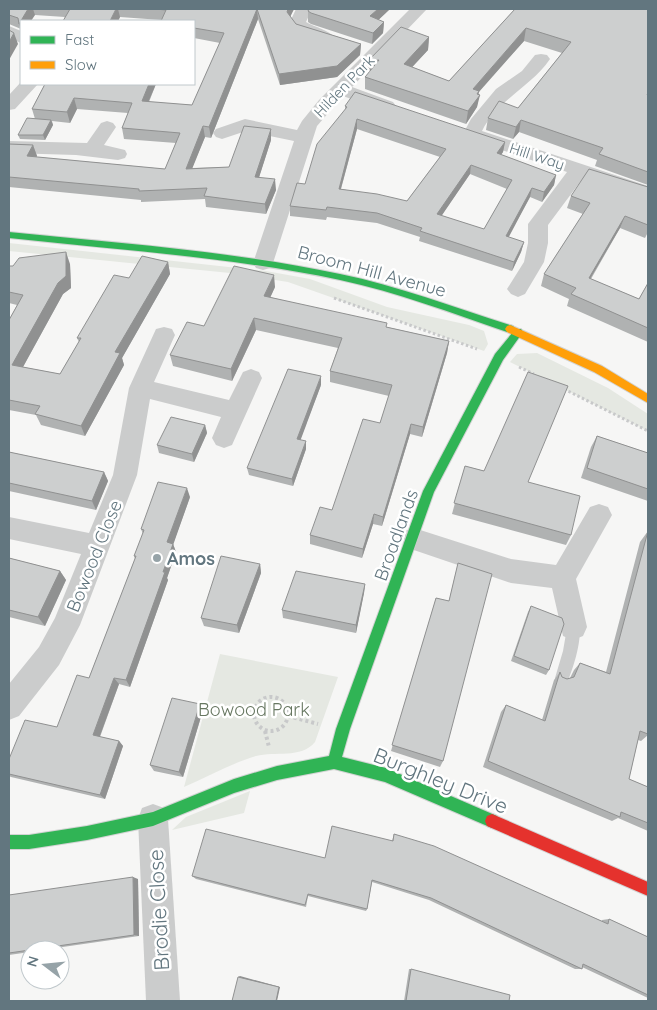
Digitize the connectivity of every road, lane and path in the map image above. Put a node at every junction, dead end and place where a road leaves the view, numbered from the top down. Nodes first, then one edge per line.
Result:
1 (419, 9) edge
2 (303, 11) dead end
3 (9, 31) edge
4 (20, 37) edge
5 (344, 41) edge
6 (541, 59) dead end
7 (28, 85) edge
8 (340, 89) junction
9 (9, 104) edge
10 (404, 112) edge
11 (107, 127) dead end
12 (222, 134) dead end
13 (302, 137) junction
14 (9, 147) edge
15 (93, 148) junction
16 (118, 154) dead end
17 (579, 170) junction
18 (648, 193) edge
19 (9, 235) edge
20 (262, 263) junction
21 (518, 289) dead end
22 (332, 297) dead end
23 (518, 332) junction
24 (164, 335) dead end
25 (499, 357) junction
26 (536, 375) edge
27 (251, 378) dead end
28 (140, 388) junction
29 (562, 388) edge
30 (648, 399) edge
31 (236, 411) junction
32 (648, 431) edge
33 (224, 438) dead end
34 (600, 515) dead end
35 (9, 528) edge
36 (414, 539) junction
37 (97, 546) junction
38 (562, 578) junction
39 (573, 627) joint
40 (562, 678) edge
41 (9, 706) edge
42 (288, 716) junction
43 (343, 730) junction
44 (334, 762) junction
45 (153, 819) junction
46 (9, 842) edge
47 (648, 889) edge
48 (163, 1001) edge

1 - 8 street, Hilden Park
2 - 5 street
3 - 4 street
6 - 17 street, Hill Way
7 - 9 street
8 - 10 street
8 - 13 street, Hilden Park
11 - 15 street
12 - 13 street
13 - 20 street, Hilden Park
14 - 15 street
15 - 16 street
17 - 18 street, Hill Way
17 - 21 street
19 - 20 street, Broom Hill Avenue
20 - 23 street, Broom Hill Avenue
22 - 25 path
23 - 25 street, Broadlands
23 - 30 street, Broom Hill Avenue
24 - 28 street, Bowood Close
25 - 26 path
25 - 36 street, Broadlands
27 - 31 street
28 - 31 street
28 - 37 street, Bowood Close
29 - 32 path
31 - 33 street
34 - 38 street
35 - 37 street
36 - 38 street
36 - 43 street, Broadlands
37 - 41 street, Bowood Close
38 - 39 street
39 - 40 lane
42 - 42 path
42 - 43 path
43 - 44 street, Broadlands
44 - 45 street, Burghley Drive
44 - 47 street, Burghley Drive
45 - 46 street, Burghley Drive
45 - 48 street, Brodie Close

